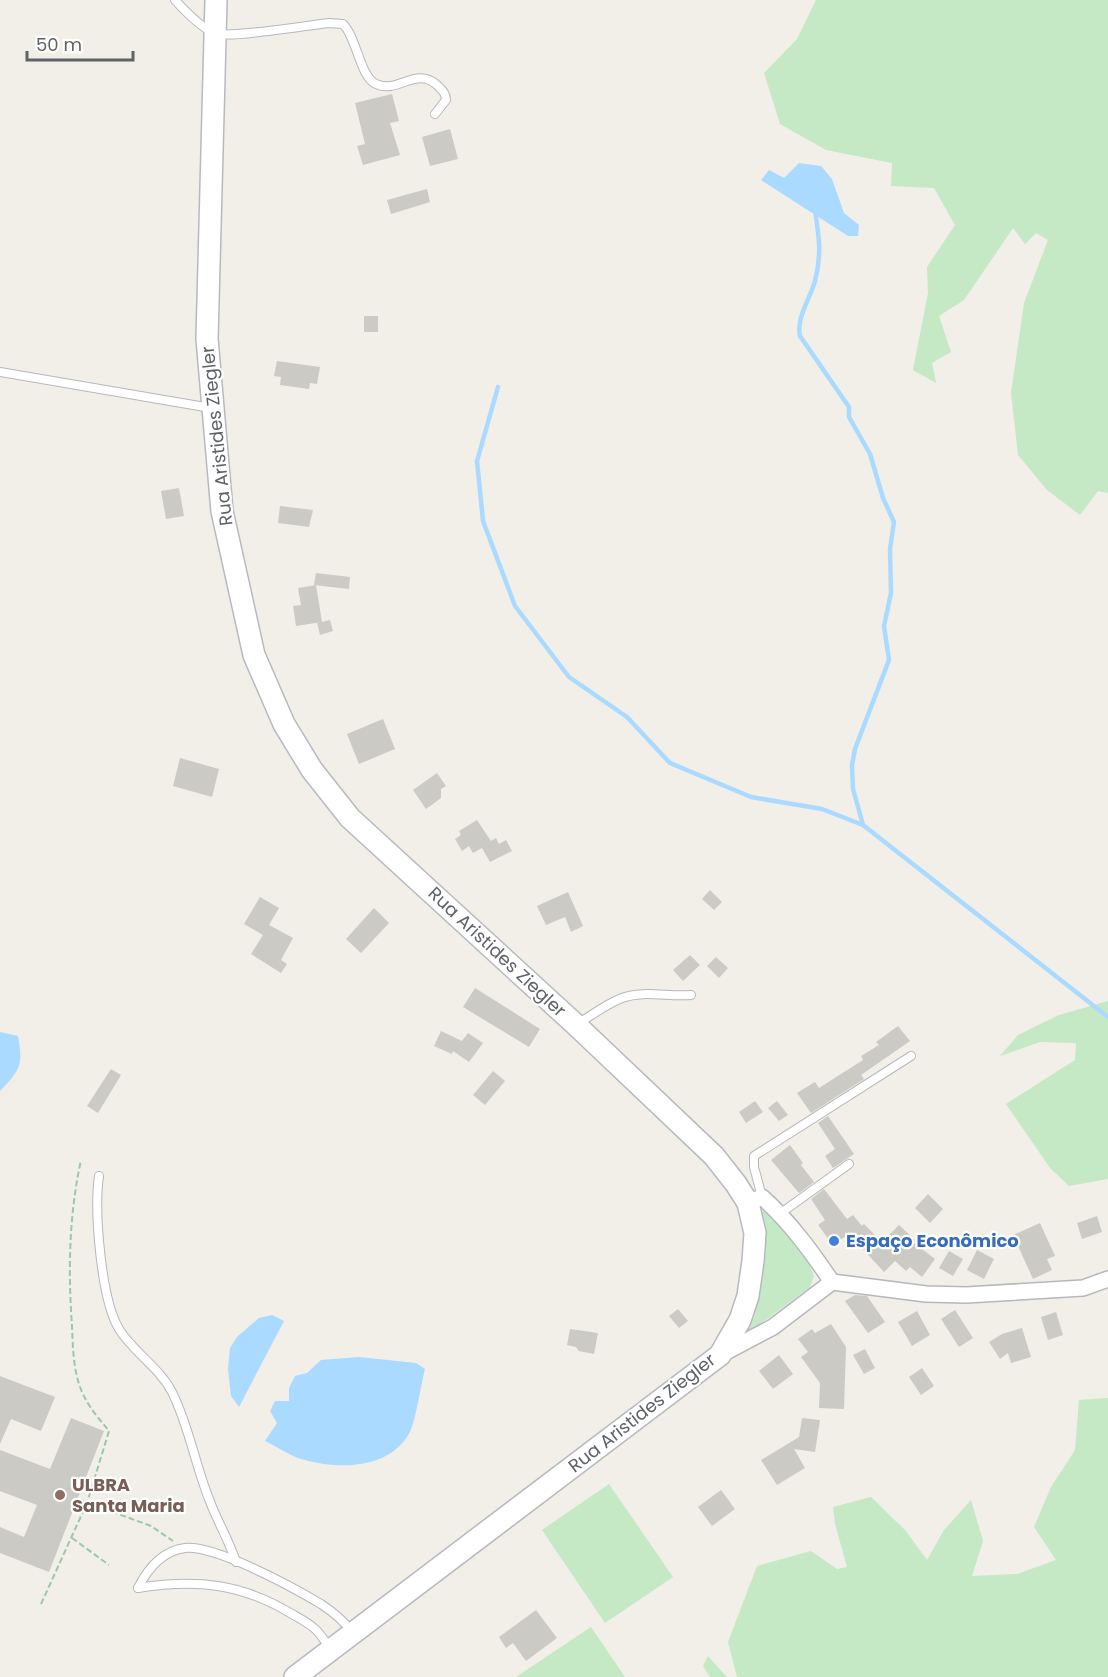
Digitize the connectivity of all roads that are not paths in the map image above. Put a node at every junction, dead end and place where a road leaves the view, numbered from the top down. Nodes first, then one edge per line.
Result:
1 (175, 0) edge
2 (216, 0) edge
3 (215, 33) junction
4 (435, 114) dead end
5 (0, 372) edge
6 (211, 408) junction
7 (691, 995) dead end
8 (576, 1025) junction
9 (911, 1056) dead end
10 (849, 1164) dead end
11 (99, 1176) dead end
12 (755, 1200) junction
13 (781, 1214) junction
14 (1108, 1279) edge
15 (832, 1282) junction
16 (720, 1355) junction
17 (236, 1562) junction
18 (353, 1633) junction
19 (331, 1650) junction
20 (295, 1677) edge

1 - 3 lane
2 - 3 main road, Rua Aristides Ziegler
3 - 4 lane
3 - 6 main road, Rua Aristides Ziegler
5 - 6 lane
6 - 8 main road, Rua Aristides Ziegler
7 - 8 lane
8 - 12 main road, Rua Aristides Ziegler
9 - 12 lane
10 - 13 lane
11 - 17 lane
12 - 13 street
12 - 16 main road, Rua Aristides Ziegler
13 - 15 street
14 - 15 street
15 - 16 street
16 - 18 main road, Rua Aristides Ziegler
17 - 18 lane
17 - 19 lane
18 - 19 main road, Rua Aristides Ziegler
19 - 20 main road, Rua Aristides Ziegler

